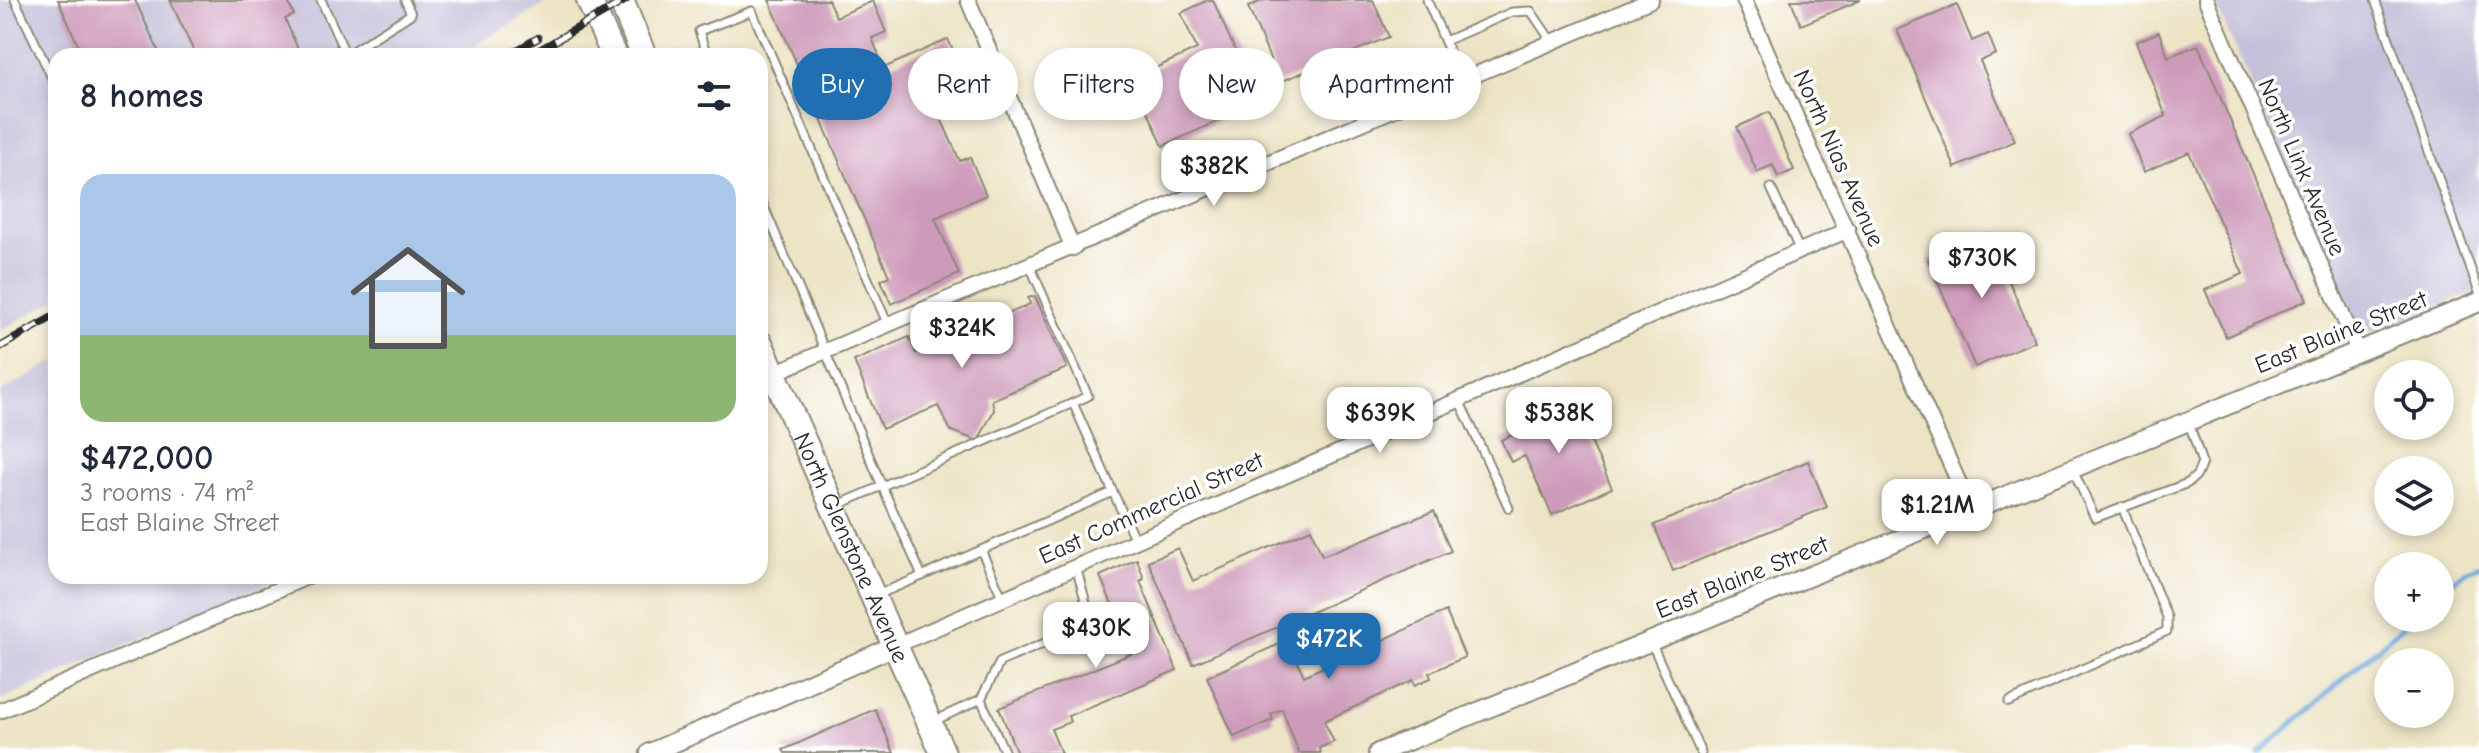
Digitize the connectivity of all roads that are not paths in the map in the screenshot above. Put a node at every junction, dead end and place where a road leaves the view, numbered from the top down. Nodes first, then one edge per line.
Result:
1 (15, 0) edge
2 (321, 0) edge
3 (405, 0) edge
4 (589, 0) edge
5 (621, 0) edge
6 (968, 0) edge
7 (1427, 0) edge
8 (1651, 0) edge
9 (1744, 0) edge
10 (2206, 0) edge
11 (2375, 0) edge
12 (1445, 41) junction
13 (1553, 43) junction
14 (342, 48) edge
15 (358, 48) edge
16 (610, 48) edge
17 (641, 48) edge
18 (704, 48) edge
19 (1448, 48) edge
20 (48, 69) edge
21 (1481, 74) edge
22 (1373, 120) edge
23 (1771, 188) dead end
24 (768, 215) edge
25 (1848, 230) junction
26 (1073, 248) junction
27 (1800, 251) junction
28 (1030, 266) junction
29 (2479, 292) edge
30 (2479, 302) edge
31 (888, 325) junction
32 (828, 351) junction
33 (2358, 351) junction
34 (768, 376) edge
35 (768, 378) edge
36 (1459, 400) junction
37 (1073, 403) junction
38 (2188, 421) junction
39 (2072, 468) junction
40 (882, 486) junction
41 (1113, 492) junction
42 (834, 506) junction
43 (2122, 507) junction
44 (1509, 508) dead end
45 (1971, 510) junction
46 (1135, 541) junction
47 (981, 550) junction
48 (1076, 567) junction
49 (922, 576) junction
50 (291, 584) edge
51 (875, 596) junction
52 (1003, 599) junction
53 (1651, 640) junction
54 (897, 645) junction
55 (981, 699) junction
56 (2009, 702) dead end
57 (0, 711) edge
58 (930, 723) junction
59 (650, 753) edge
60 (943, 753) edge
61 (1005, 753) edge
62 (1378, 753) edge
63 (1701, 753) edge

1 - 20 lane
2 - 14 lane
3 - 15 lane
4 - 16 main road
5 - 17 main road
6 - 26 street
7 - 12 lane
8 - 13 street
9 - 25 street, North Nias Avenue
10 - 33 street, North Link Avenue
11 - 29 lane
12 - 13 lane
12 - 19 lane
13 - 21 street
18 - 31 lane
22 - 26 street
23 - 27 lane
24 - 32 lane
25 - 27 street, East Commercial Street
25 - 45 street, North Nias Avenue
26 - 28 street
27 - 36 street, East Commercial Street
28 - 31 street
28 - 37 lane
30 - 33 street, East Blaine Street
31 - 32 street
32 - 34 street
32 - 40 lane
33 - 38 street, East Blaine Street
35 - 42 main road, North Glenstone Avenue
36 - 44 lane
36 - 46 street, East Commercial Street
37 - 40 lane
37 - 41 lane
38 - 39 street, East Blaine Street
38 - 43 lane
39 - 43 lane
39 - 45 street, East Blaine Street
40 - 42 lane
40 - 49 lane
41 - 46 lane
41 - 47 lane
42 - 51 main road, North Glenstone Avenue
43 - 56 lane
45 - 53 street, East Blaine Street
46 - 48 street, East Commercial Street
47 - 49 lane
47 - 52 lane
48 - 52 street, East Commercial Street
48 - 55 lane
49 - 51 lane
50 - 57 street
51 - 54 main road, North Glenstone Avenue
52 - 54 street, East Commercial Street
53 - 62 street, East Blaine Street
53 - 63 lane
54 - 58 main road, North Glenstone Avenue
54 - 59 street, East Commercial Street
55 - 58 lane
55 - 61 lane
58 - 60 main road, North Glenstone Avenue

